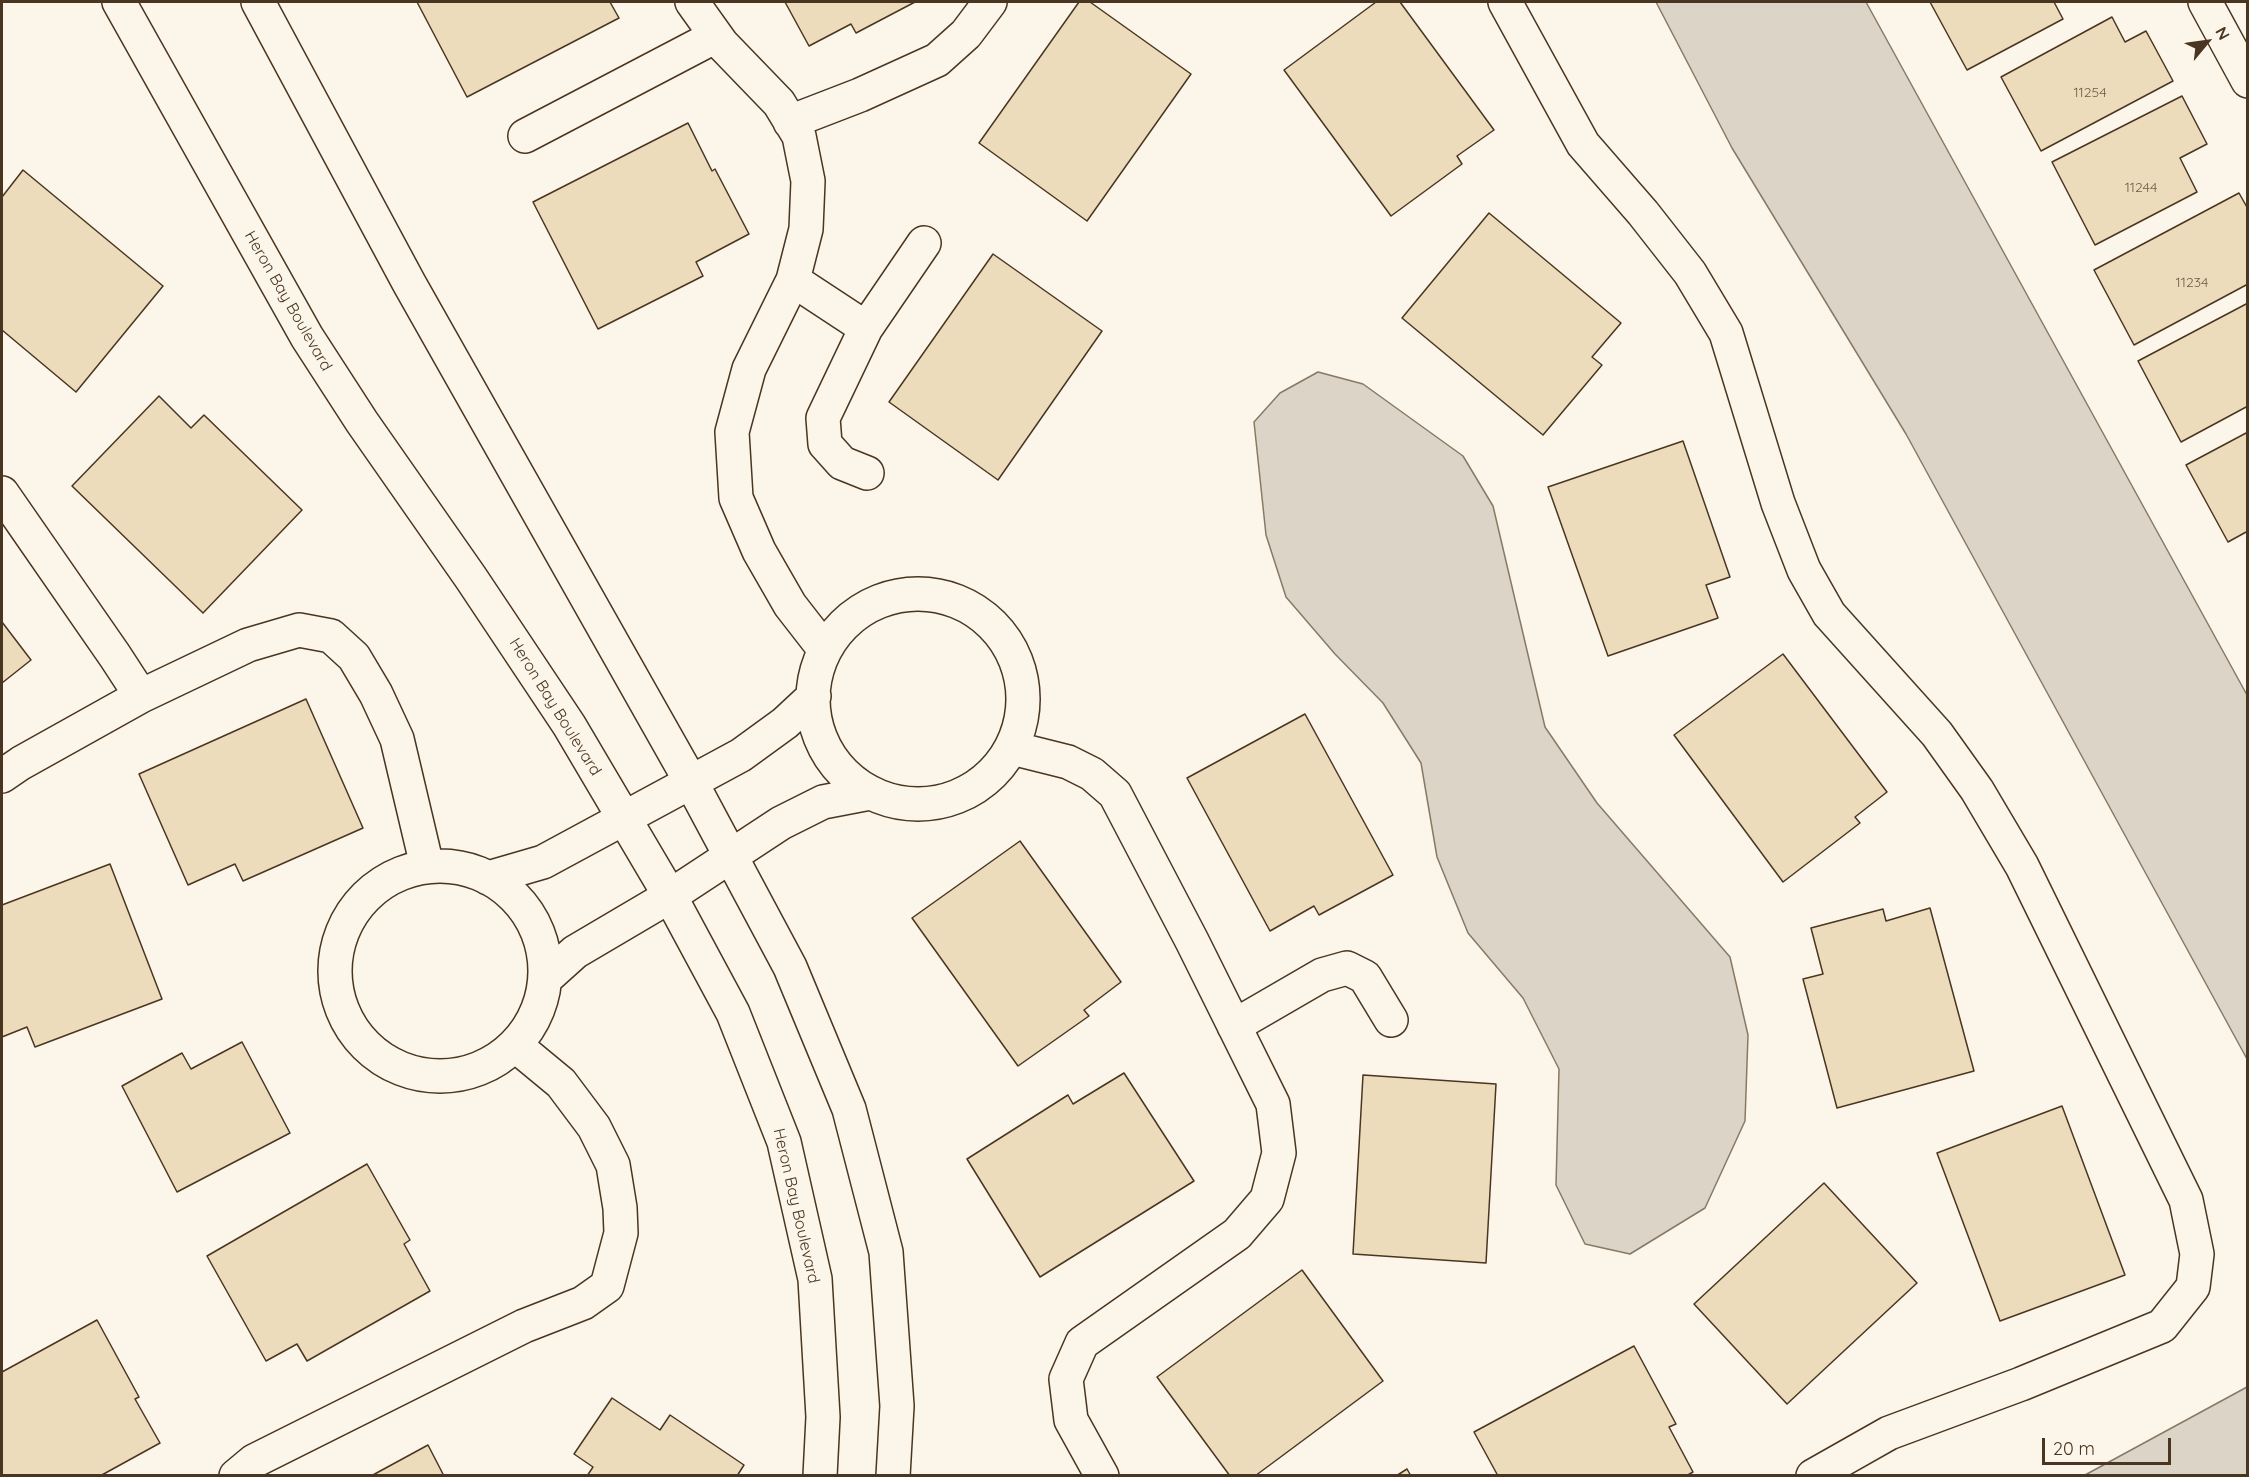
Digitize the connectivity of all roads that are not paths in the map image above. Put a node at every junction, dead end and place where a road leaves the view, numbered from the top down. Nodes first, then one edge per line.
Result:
1 (119, 2) edge
2 (258, 2) edge
3 (692, 2) edge
4 (990, 2) edge
5 (1505, 2) edge
6 (2205, 2) edge
7 (716, 36) junction
8 (2247, 81) edge
9 (790, 122) junction
10 (525, 136) dead end
11 (924, 243) dead end
12 (794, 280) junction
13 (866, 328) junction
14 (867, 473) dead end
15 (2, 493) edge
16 (825, 650) junction
17 (141, 696) junction
18 (814, 696) junction
19 (1012, 748) junction
20 (2, 776) edge
21 (691, 782) junction
22 (870, 793) junction
23 (624, 819) junction
24 (730, 856) junction
25 (427, 866) junction
26 (488, 878) junction
27 (669, 896) junction
28 (545, 979) junction
29 (1391, 1020) dead end
30 (1234, 1026) junction
31 (516, 1045) junction
32 (236, 1476) edge
33 (820, 1476) edge
34 (893, 1476) edge
35 (1102, 1476) edge
36 (1813, 1476) edge

1 - 23 street, Heron Bay Boulevard
2 - 21 street
3 - 7 street
4 - 9 street
5 - 36 street
6 - 8 street
7 - 9 street
7 - 10 street
9 - 12 street
11 - 13 street
12 - 13 street
12 - 16 street
13 - 14 street
15 - 17 street
16 - 18 street
16 - 19 street
17 - 20 street
17 - 25 street
18 - 21 street
18 - 22 street
19 - 22 street
19 - 30 street
21 - 23 street
21 - 24 street
22 - 24 street
23 - 26 street
23 - 27 street, Heron Bay Boulevard
24 - 27 street
24 - 34 street
25 - 26 street
25 - 31 street
26 - 28 street
27 - 28 street
27 - 33 street, Heron Bay Boulevard
28 - 31 street
29 - 30 street
30 - 35 street
31 - 32 street

